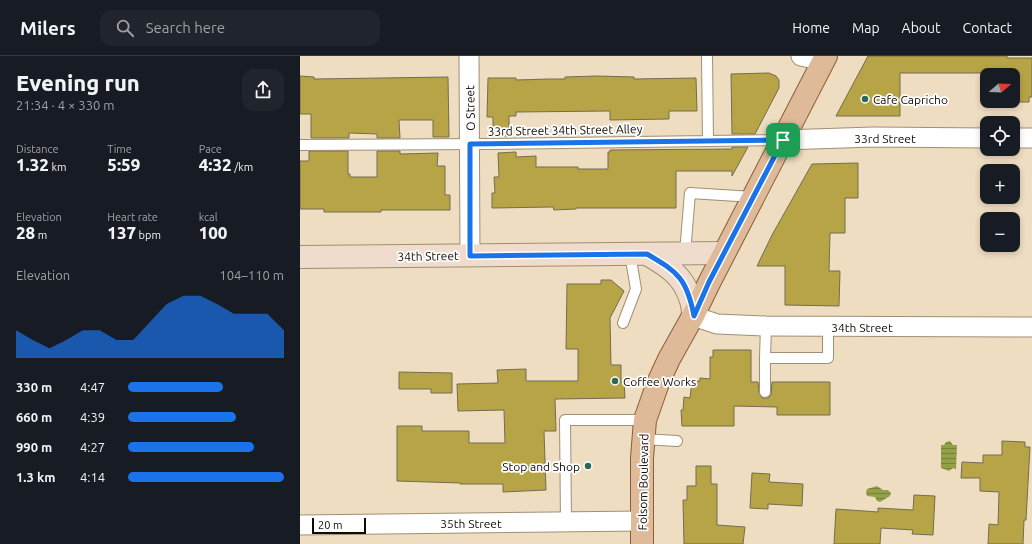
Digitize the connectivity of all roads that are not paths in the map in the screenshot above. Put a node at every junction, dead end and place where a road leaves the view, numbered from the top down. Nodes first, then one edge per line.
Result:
1 (469, 56) edge
2 (706, 56) edge
3 (800, 56) edge
4 (825, 59) edge
5 (980, 138) edge
6 (1020, 138) edge
7 (1032, 138) edge
8 (783, 140) junction
9 (708, 141) junction
10 (470, 144) junction
11 (300, 145) edge
12 (754, 197) junction
13 (724, 253) junction
14 (639, 254) junction
15 (685, 254) junction
16 (470, 256) junction
17 (300, 257) edge
18 (694, 316) junction
19 (623, 323) dead end
20 (766, 326) junction
21 (828, 326) junction
22 (1032, 328) edge
23 (766, 358) junction
24 (765, 392) dead end
25 (644, 429) junction
26 (677, 440) dead end
27 (642, 521) junction
28 (566, 522) junction
29 (300, 525) edge
30 (642, 544) edge

1 - 10 street, O Street
2 - 9 lane
3 - 4 street
4 - 8 main road, Folsom Boulevard
5 - 8 street, 33rd Street
6 - 7 street
8 - 9 lane, 33rd Street 34th Street Alley
8 - 12 main road, Folsom Boulevard
9 - 10 lane, 33rd Street 34th Street Alley
10 - 11 lane, 33rd Street 34th Street Alley
10 - 16 street, O Street
12 - 13 main road, Folsom Boulevard
12 - 15 lane
13 - 15 street, 34th Street
13 - 18 main road, Folsom Boulevard
14 - 15 street, 34th Street
14 - 16 street, 34th Street
14 - 18 street
14 - 19 lane
16 - 17 street, 34th Street
18 - 20 street, 34th Street
18 - 25 main road, Folsom Boulevard
20 - 21 street, 34th Street
20 - 23 lane
21 - 22 street, 34th Street
21 - 23 lane
23 - 24 lane
25 - 26 lane
25 - 27 main road, Folsom Boulevard
25 - 28 lane
27 - 28 street, 35th Street
27 - 30 main road, Folsom Boulevard
28 - 29 street, 35th Street

